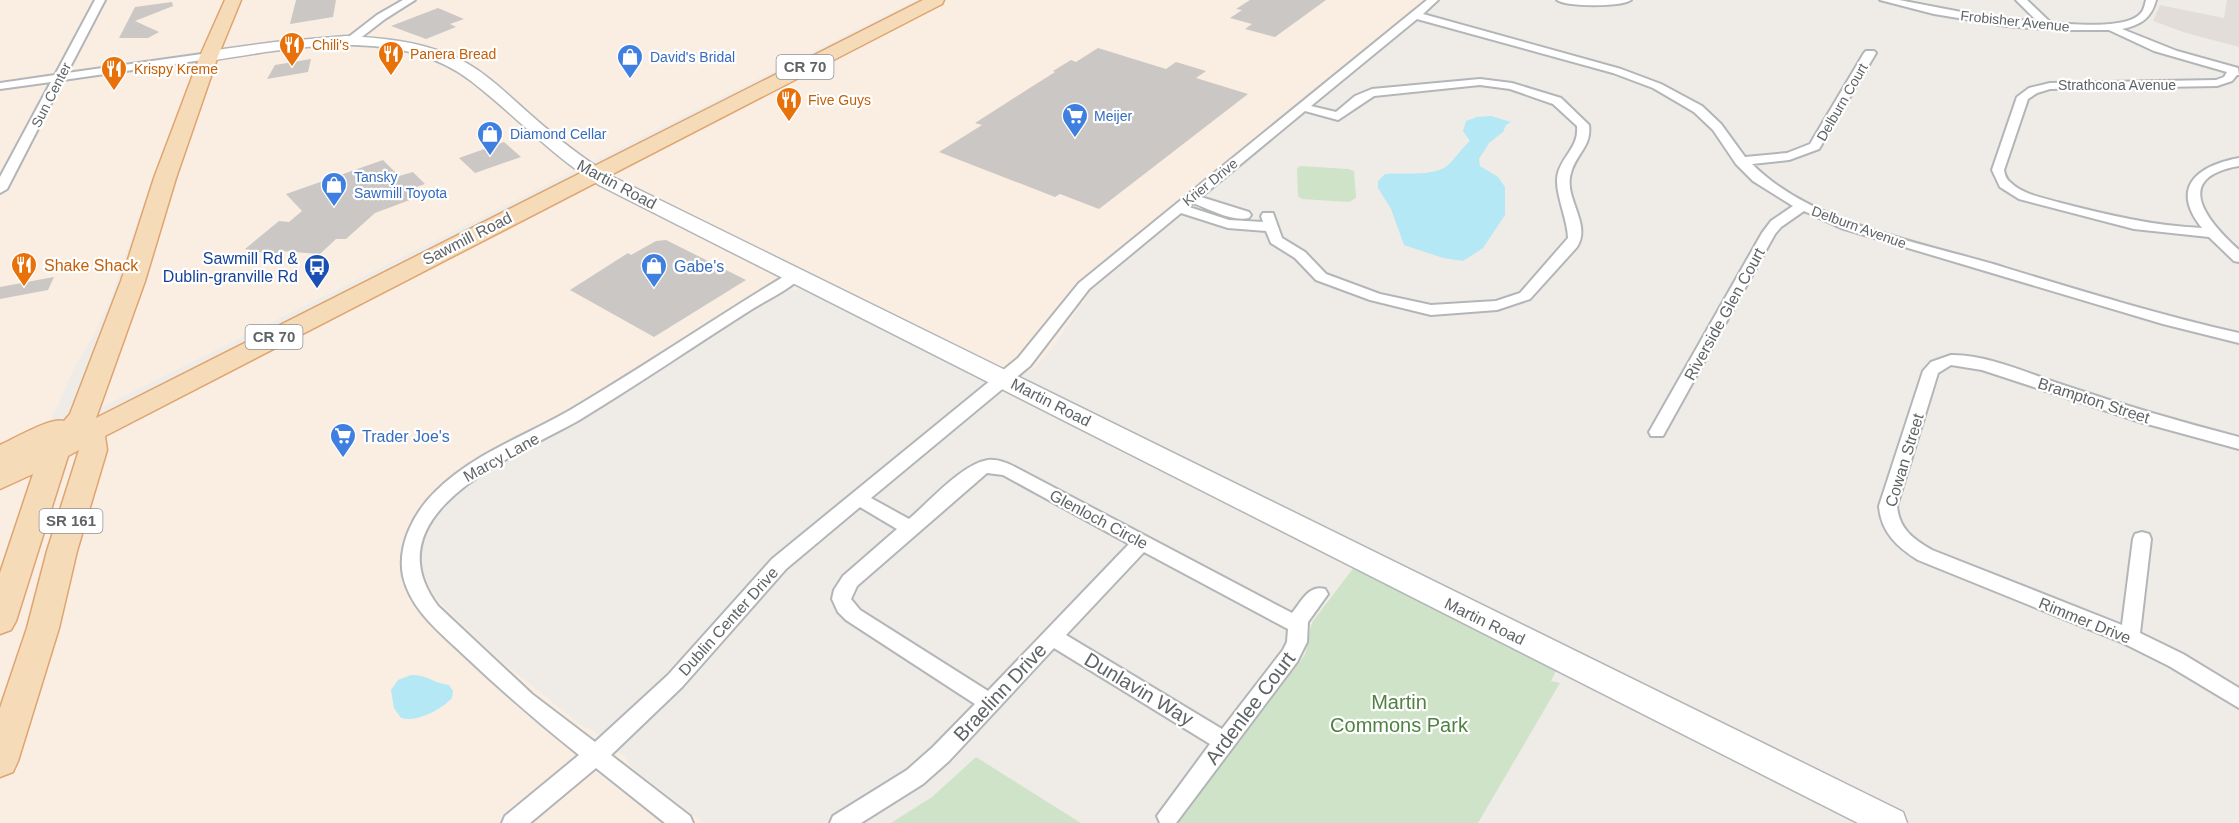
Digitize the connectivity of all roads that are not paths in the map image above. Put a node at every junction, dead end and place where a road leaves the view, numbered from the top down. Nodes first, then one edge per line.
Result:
1 (100, 0) edge
2 (232, 0) edge
3 (410, 0) edge
4 (916, 0) edge
5 (936, 0) edge
6 (1433, 0) edge
7 (1562, 0) edge
8 (1626, 0) edge
9 (1885, 0) edge
10 (2021, 0) edge
11 (2151, 0) edge
12 (1415, 15) junction
13 (2048, 26) junction
14 (2112, 27) junction
15 (350, 41) junction
16 (1870, 53) dead end
17 (209, 56) junction
18 (2236, 71) edge
19 (60, 78) junction
20 (0, 86) edge
21 (1302, 107) junction
22 (1741, 161) junction
23 (2239, 162) edge
24 (588, 171) junction
25 (0, 189) edge
26 (1185, 203) junction
27 (1802, 206) junction
28 (2212, 233) junction
29 (2239, 258) edge
30 (796, 275) junction
31 (2239, 338) edge
32 (1949, 360) joint
33 (1003, 378) junction
34 (86, 425) junction
35 (1657, 432) dead end
36 (2239, 443) edge
37 (56, 450) junction
38 (0, 457) edge
39 (0, 479) edge
40 (858, 498) junction
41 (910, 528) junction
42 (2142, 539) dead end
43 (1142, 542) junction
44 (1925, 555) joint
45 (1318, 594) dead end
46 (0, 621) edge
47 (1297, 625) junction
48 (1052, 636) junction
49 (2130, 637) junction
50 (2239, 699) edge
51 (990, 704) junction
52 (1225, 742) junction
53 (594, 754) junction
54 (0, 761) edge
55 (1168, 816) dead end
56 (513, 823) edge
57 (682, 823) edge
58 (841, 823) edge
59 (1891, 823) edge

1 - 19 street, Sun Center
2 - 17 main road, SR 161
3 - 15 street
4 - 24 main road, Sawmill Road / CR 70
5 - 24 main road, Sawmill Road / CR 70
6 - 12 street, Krier Drive
7 - 8 street
9 - 13 street, Frobisher Avenue
10 - 13 street
11 - 14 street
12 - 21 street, Krier Drive
12 - 22 street, Delburn Avenue
13 - 14 street, Frobisher Avenue
14 - 18 street
15 - 17 street, Martin Road
15 - 24 street, Martin Road
16 - 22 street, Delburn Court
17 - 19 street
17 - 34 main road, SR 161
18 - 28 street, Strathcona Avenue
19 - 20 street
19 - 25 street, Sun Center
21 - 26 street, Krier Drive
21 - 26 street
22 - 27 street, Delburn Avenue
23 - 28 street
24 - 30 street, Martin Road
24 - 34 main road, Sawmill Road / CR 70
26 - 33 street, Krier Drive
27 - 31 street, Delburn Avenue
27 - 35 street, Riverside Glen Court
28 - 29 street
30 - 33 street, Martin Road
30 - 53 street, Marcy Lane
32 - 36 street, Brampton Street
32 - 44 street, Cowan Street
33 - 40 street, Dublin Center Drive
33 - 59 street, Martin Road
34 - 37 main road, SR 161
34 - 38 main road, Sawmill Road / CR 70
34 - 54 main road, SR 161
37 - 39 main road
37 - 46 main road, SR 161
40 - 41 street
40 - 53 street, Dublin Center Drive
41 - 43 street, Glenloch Circle
41 - 51 street, Glenloch Circle
42 - 49 street
43 - 47 street, Glenloch Circle
43 - 48 street, Braelinn Drive
44 - 49 street, Rimmer Drive
45 - 47 street, Ardenlee Court
47 - 52 street, Ardenlee Court
48 - 51 street, Braelinn Drive
48 - 52 street, Dunlavin Way
49 - 50 street, Rimmer Drive
51 - 58 street, Braelinn Drive
52 - 55 street, Ardenlee Court
53 - 56 street, Dublin Center Drive
53 - 57 street, Marcy Lane

